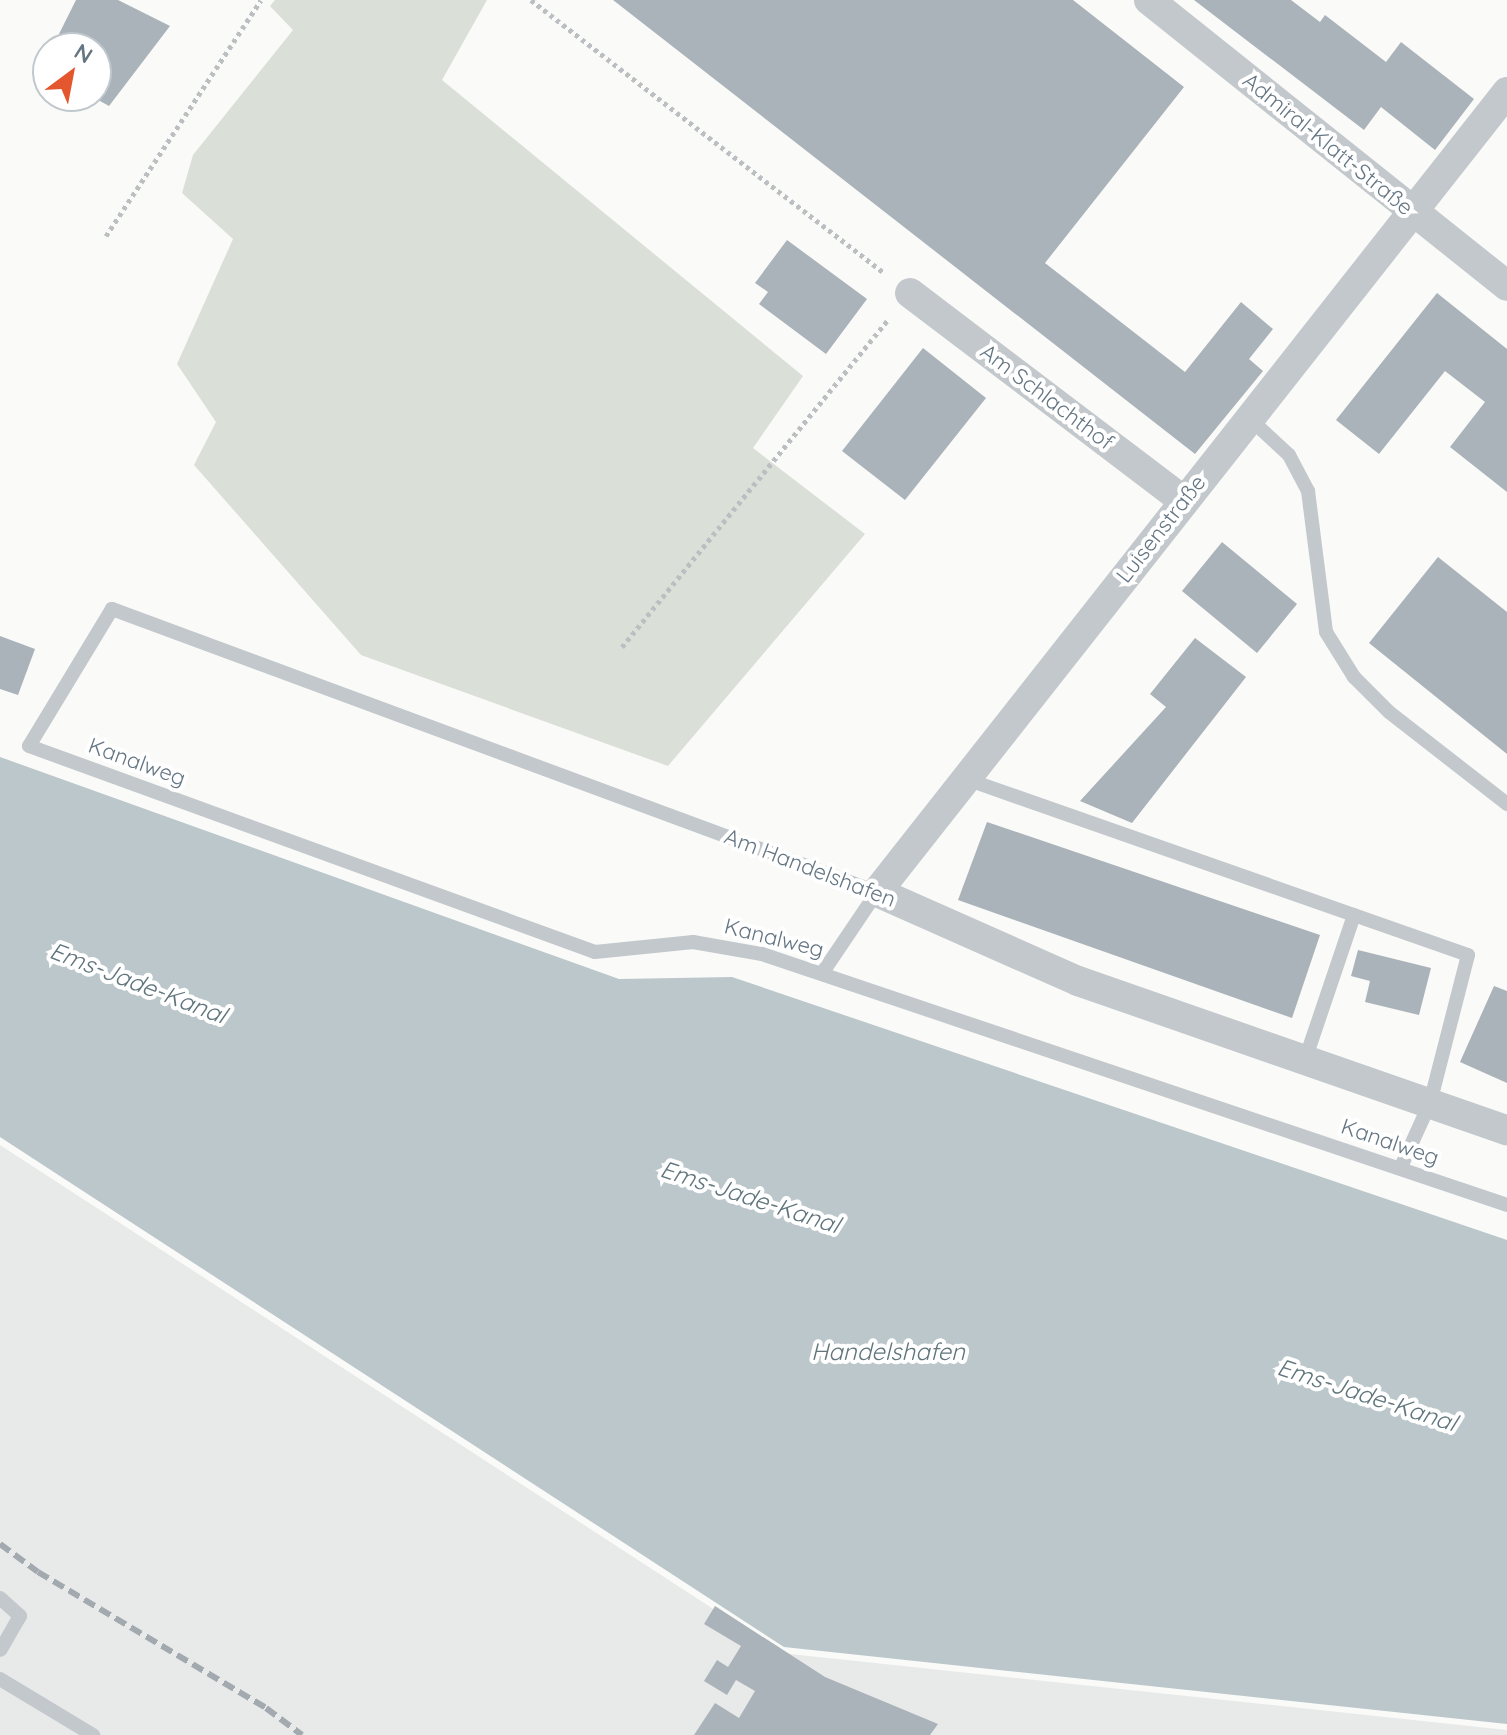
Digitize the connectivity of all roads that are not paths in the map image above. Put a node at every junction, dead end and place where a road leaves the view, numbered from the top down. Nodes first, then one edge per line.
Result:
1 (1149, 0) edge
2 (1507, 92) edge
3 (1410, 210) junction
4 (1507, 286) edge
5 (910, 293) road end
6 (1249, 417) junction
7 (1184, 501) junction
8 (29, 746) joint
9 (966, 779) junction
10 (1507, 804) edge
11 (877, 892) junction
12 (1354, 915) junction
13 (823, 972) junction
14 (1305, 1060) junction
15 (1430, 1103) junction
16 (1507, 1130) edge
17 (1400, 1169) junction
18 (1507, 1205) edge
19 (0, 1598) edge
20 (0, 1650) edge
21 (0, 1679) edge
22 (93, 1735) edge

1 - 3 street, Admiral-Klatt-Straße
2 - 3 street, Luisenstraße
3 - 4 street, Admiral-Klatt-Straße
3 - 6 street, Luisenstraße
5 - 7 street, Am Schlachthof
6 - 7 street, Luisenstraße
6 - 10 lane
7 - 9 street, Luisenstraße
8 - 11 lane, Am Handelshafen
8 - 13 lane, Kanalweg
9 - 11 street, Luisenstraße
9 - 12 lane
11 - 13 lane, Luisenstraße
11 - 14 street, Am Handelshafen
12 - 14 lane
12 - 15 lane
13 - 17 lane, Kanalweg
14 - 15 street, Am Handelshafen
15 - 16 street, Am Handelshafen
15 - 17 lane
17 - 18 lane, Kanalweg
19 - 20 lane
21 - 22 lane

